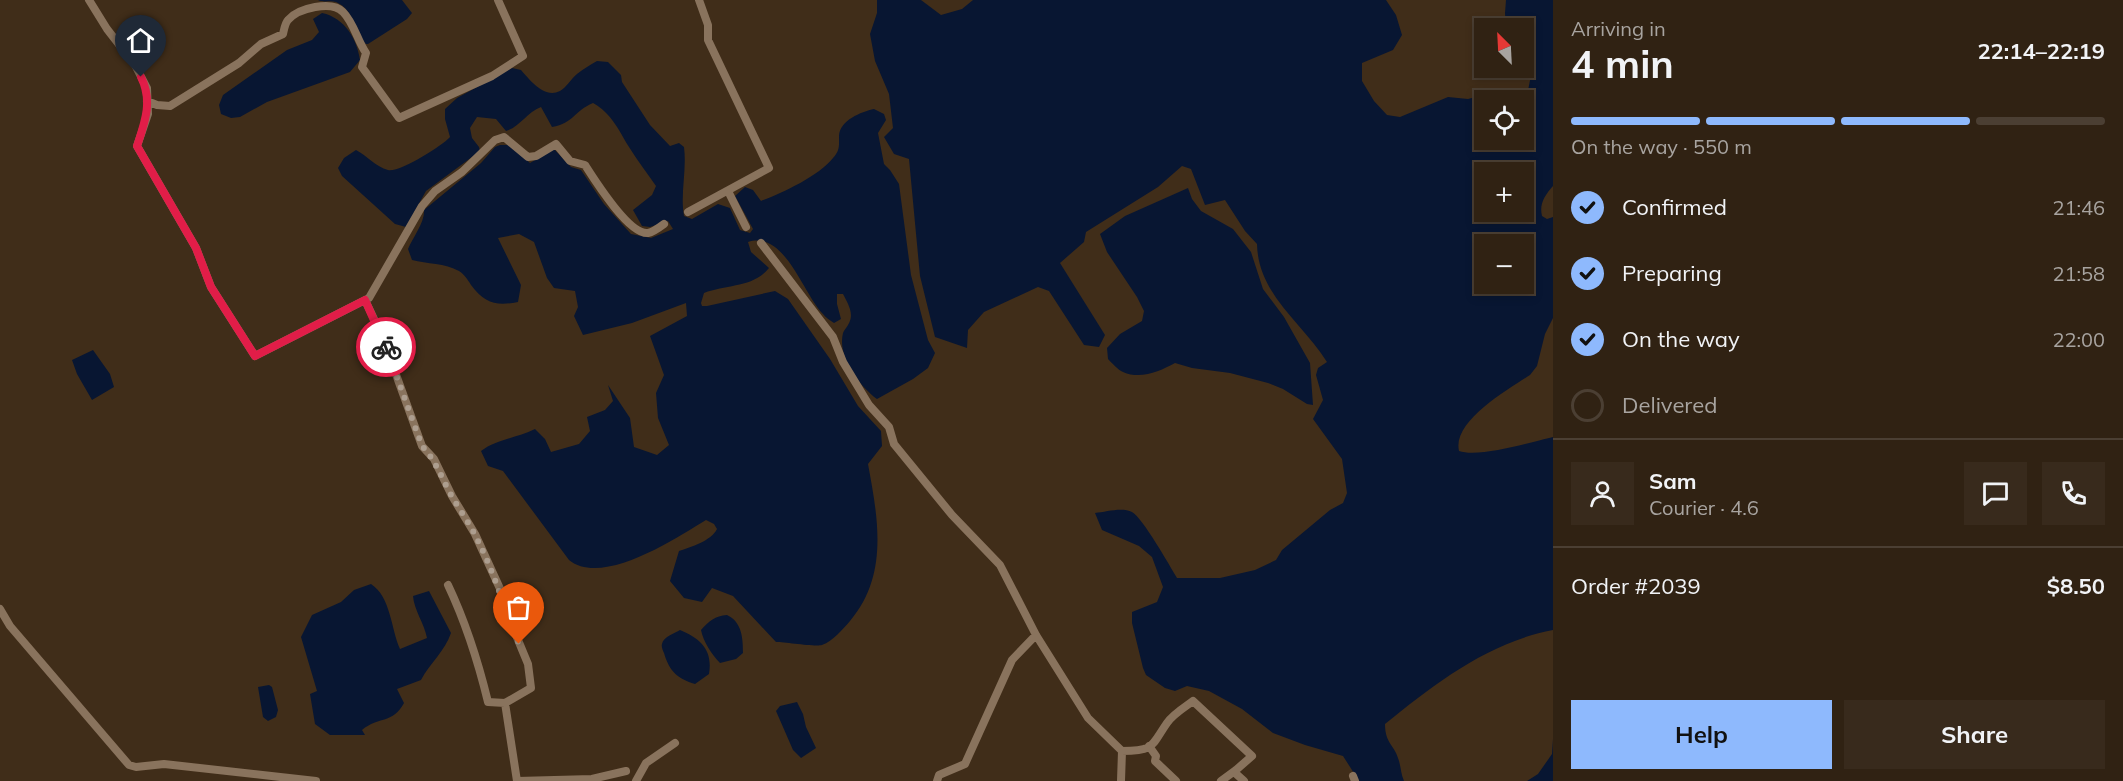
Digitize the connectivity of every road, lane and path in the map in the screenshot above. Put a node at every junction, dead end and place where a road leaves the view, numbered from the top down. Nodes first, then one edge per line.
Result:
1 (89, 0) edge
2 (498, 0) edge
3 (699, 0) edge
4 (147, 101) junction
5 (728, 191) junction
6 (688, 212) dead end
7 (664, 224) dead end
8 (746, 227) dead end
9 (761, 243) dead end
10 (365, 300) junction
11 (448, 585) dead end
12 (0, 609) edge
13 (1036, 635) junction
14 (505, 703) junction
15 (675, 743) dead end
16 (1149, 746) junction
17 (1122, 751) junction
18 (626, 771) dead end
19 (1234, 772) junction
20 (316, 781) edge
21 (517, 781) edge
22 (636, 781) edge
23 (937, 781) edge
24 (1120, 781) edge
25 (1176, 781) edge
26 (1221, 781) edge
27 (1244, 781) edge

1 - 4 street
2 - 4 street
3 - 5 street
4 - 10 street
5 - 6 street
5 - 8 street
7 - 10 street
9 - 13 street
10 - 14 street
11 - 14 street
12 - 20 street
13 - 17 street
13 - 23 street
14 - 21 street
15 - 22 street
16 - 17 street
16 - 19 street
16 - 25 street
17 - 24 street
18 - 21 street
19 - 26 street
19 - 27 street

